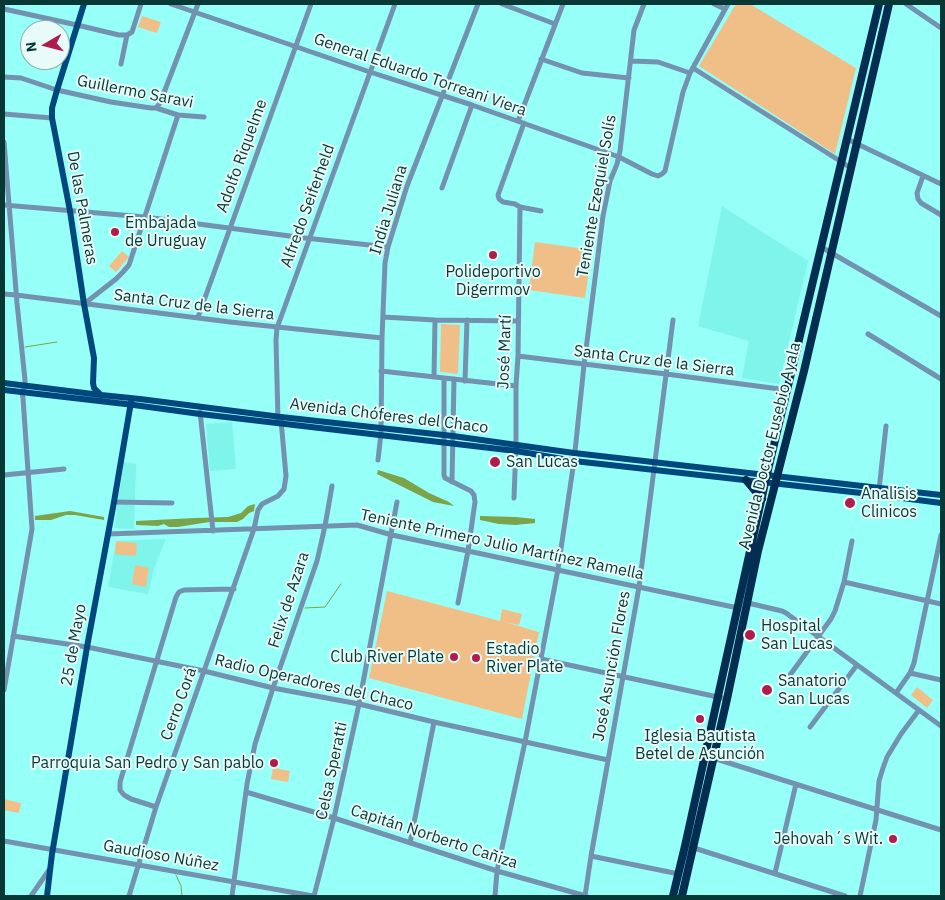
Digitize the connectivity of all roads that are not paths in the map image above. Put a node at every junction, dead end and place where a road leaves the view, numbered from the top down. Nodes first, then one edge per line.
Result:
1 (20, 4) edge
2 (84, 4) edge
3 (140, 4) edge
4 (171, 4) edge
5 (198, 4) edge
6 (311, 4) edge
7 (395, 4) edge
8 (478, 4) edge
9 (502, 4) edge
10 (562, 4) edge
11 (644, 4) edge
12 (714, 4) edge
13 (879, 4) edge
14 (889, 4) edge
15 (906, 4) edge
16 (727, 6) edge
17 (4, 9) edge
18 (18, 12) junction
19 (194, 12) junction
20 (555, 24) junction
21 (77, 25) junction
22 (941, 28) edge
23 (127, 35) junction
24 (296, 46) junction
25 (541, 58) junction
26 (631, 61) junction
27 (121, 64) dead end
28 (691, 70) junction
29 (371, 72) junction
30 (4, 77) edge
31 (629, 78) junction
32 (56, 90) junction
33 (442, 95) junction
34 (472, 105) junction
35 (156, 108) junction
36 (4, 114) edge
37 (178, 115) junction
38 (52, 118) junction
39 (204, 118) dead end
40 (521, 122) junction
41 (847, 139) junction
42 (4, 142) edge
43 (857, 144) junction
44 (619, 157) junction
45 (842, 162) junction
46 (851, 168) junction
47 (923, 176) junction
48 (941, 184) edge
49 (442, 188) dead end
50 (6, 205) edge
51 (520, 207) junction
52 (70, 211) junction
53 (541, 211) dead end
54 (941, 215) edge
55 (145, 217) junction
56 (230, 228) junction
57 (309, 238) junction
58 (821, 246) junction
59 (388, 247) junction
60 (831, 252) junction
61 (4, 294) edge
62 (16, 295) junction
63 (808, 303) junction
64 (84, 304) junction
65 (818, 307) junction
66 (941, 316) edge
67 (383, 317) junction
68 (198, 318) junction
69 (435, 320) junction
70 (467, 320) junction
71 (674, 320) dead end
72 (518, 321) junction
73 (277, 328) junction
74 (868, 334) dead end
75 (382, 338) junction
76 (518, 356) junction
77 (584, 365) junction
78 (381, 372) junction
79 (666, 374) junction
80 (434, 377) junction
81 (444, 378) junction
82 (454, 379) junction
83 (941, 379) edge
84 (465, 381) junction
85 (4, 383) edge
86 (516, 386) junction
87 (24, 389) junction
88 (4, 390) edge
89 (787, 390) junction
90 (101, 395) junction
91 (88, 400) junction
92 (129, 403) junction
93 (199, 406) junction
94 (200, 414) junction
95 (129, 416) junction
96 (279, 420) junction
97 (886, 426) dead end
98 (381, 428) junction
99 (444, 435) junction
100 (380, 436) junction
101 (453, 436) junction
102 (444, 443) junction
103 (453, 444) junction
104 (516, 448) junction
105 (574, 453) junction
106 (378, 460) dead end
107 (574, 461) junction
108 (655, 462) junction
109 (64, 470) dead end
110 (655, 470) junction
111 (29, 474) junction
112 (4, 475) edge
113 (771, 479) junction
114 (746, 480) junction
115 (452, 482) junction
116 (332, 486) dead end
117 (879, 491) junction
118 (941, 495) edge
119 (514, 498) dead end
120 (762, 499) junction
121 (114, 502) junction
122 (397, 502) dead end
123 (941, 503) edge
124 (172, 504) dead end
125 (325, 526) junction
126 (254, 530) junction
127 (213, 531) junction
128 (108, 534) junction
129 (392, 535) junction
130 (941, 535) edge
131 (852, 541) dead end
132 (468, 551) junction
133 (558, 569) junction
134 (844, 582) junction
135 (639, 587) junction
136 (234, 589) junction
137 (927, 600) junction
138 (458, 603) dead end
139 (748, 603) junction
140 (941, 604) edge
141 (738, 608) junction
142 (13, 636) junction
143 (817, 636) junction
144 (87, 647) junction
145 (541, 659) junction
146 (157, 662) junction
147 (858, 665) junction
148 (204, 671) junction
149 (910, 673) junction
150 (790, 675) dead end
151 (623, 677) junction
152 (941, 680) edge
153 (273, 688) junction
154 (4, 690) edge
155 (896, 693) junction
156 (718, 698) junction
157 (727, 699) junction
158 (359, 704) junction
159 (919, 710) junction
160 (434, 722) junction
161 (941, 726) edge
162 (810, 727) dead end
163 (525, 742) junction
164 (705, 756) junction
165 (714, 758) junction
166 (608, 760) junction
167 (796, 784) junction
168 (246, 792) junction
169 (156, 807) junction
170 (878, 810) junction
171 (334, 818) junction
172 (941, 830) edge
173 (4, 841) edge
174 (410, 843) junction
175 (694, 848) junction
176 (53, 849) junction
177 (591, 856) junction
178 (139, 865) junction
179 (50, 869) junction
180 (497, 871) junction
181 (775, 873) junction
182 (679, 874) junction
183 (234, 882) junction
184 (31, 896) edge
185 (47, 896) edge
186 (129, 896) edge
187 (232, 896) edge
188 (313, 896) edge
189 (495, 896) edge
190 (586, 896) edge
191 (673, 896) edge
192 (682, 896) edge
193 (845, 896) edge
194 (860, 896) edge

1 - 18 street
2 - 21 main road, De las Palmeras
3 - 23 street
4 - 19 street, General Eduardo Torreani Viera
5 - 19 street
6 - 24 street, Adolfo Riquelme
7 - 29 street, Alfredo Seiferheld
8 - 33 street, India Juliana
9 - 20 street
10 - 20 street
11 - 26 street, Teniente Ezequiel Solís
12 - 16 street
13 - 41 highway, Avenida Doctor Eusebio Ayala
14 - 43 highway, Avenida Doctor Eusebio Ayala
15 - 22 street
16 - 28 street
17 - 18 street
18 - 21 street
19 - 24 street, General Eduardo Torreani Viera
19 - 35 street
20 - 25 street
21 - 23 street
21 - 32 main road, De las Palmeras
23 - 27 street
24 - 29 street, General Eduardo Torreani Viera
24 - 56 street, Adolfo Riquelme
25 - 31 street
25 - 40 street
26 - 28 street
26 - 31 street, Teniente Ezequiel Solís
28 - 44 street, General Eduardo Torreani Viera
28 - 45 street
29 - 33 street, General Eduardo Torreani Viera
29 - 57 street, Alfredo Seiferheld
30 - 32 street, Guillermo Saravi
31 - 44 street, Teniente Ezequiel Solís
32 - 35 street, Guillermo Saravi
32 - 38 main road, De las Palmeras
33 - 34 street, General Eduardo Torreani Viera
33 - 59 street, India Juliana
34 - 40 street, General Eduardo Torreani Viera
34 - 49 street
35 - 37 street, Guillermo Saravi
36 - 38 street
37 - 39 street, Guillermo Saravi
37 - 55 street
38 - 52 main road, De las Palmeras
40 - 44 street, General Eduardo Torreani Viera
40 - 51 street
41 - 43 street
41 - 45 highway, Avenida Doctor Eusebio Ayala
42 - 50 street
43 - 46 highway, Avenida Doctor Eusebio Ayala
43 - 47 street
44 - 77 street, Teniente Ezequiel Solís
45 - 46 street
45 - 58 highway, Avenida Doctor Eusebio Ayala
46 - 60 highway, Avenida Doctor Eusebio Ayala
47 - 48 street
47 - 54 street
50 - 52 street
50 - 62 street
51 - 53 street
51 - 72 street, José Martí
52 - 55 street
52 - 64 main road, De las Palmeras
55 - 56 street
55 - 64 street
56 - 57 street
56 - 68 street, Adolfo Riquelme
57 - 59 street
57 - 73 street, Alfredo Seiferheld
58 - 60 street
58 - 63 highway, Avenida Doctor Eusebio Ayala
59 - 67 street, India Juliana
60 - 65 highway, Avenida Doctor Eusebio Ayala
60 - 66 street
61 - 62 street, Santa Cruz de la Sierra
62 - 64 street, Santa Cruz de la Sierra
62 - 87 street
63 - 65 highway
63 - 89 highway, Avenida Doctor Eusebio Ayala
64 - 68 street, Santa Cruz de la Sierra
64 - 90 main road, De las Palmeras
65 - 113 highway, Avenida Doctor Eusebio Ayala
67 - 69 street
67 - 75 street, India Juliana
68 - 73 street, Santa Cruz de la Sierra
69 - 70 street
69 - 80 street
70 - 72 street
70 - 84 street
71 - 79 street, José Asunción Flores
72 - 76 street, José Martí
73 - 75 street, Santa Cruz de la Sierra
73 - 96 street, Alfredo Seiferheld
74 - 83 street
75 - 78 street, India Juliana
76 - 77 street, Santa Cruz de la Sierra
76 - 86 street, José Martí
77 - 79 street, Santa Cruz de la Sierra
77 - 105 street, Teniente Ezequiel Solís
78 - 80 street
78 - 98 street, India Juliana
79 - 89 street, Santa Cruz de la Sierra
79 - 108 street, José Asunción Flores
80 - 81 street
81 - 82 street
81 - 99 street
82 - 84 street
82 - 101 street
84 - 86 street
85 - 87 main road, Avenida Chóferes del Chaco
86 - 104 street, José Martí
87 - 88 main road, Avenida Chóferes del Chaco
87 - 90 main road, Avenida Chóferes del Chaco
87 - 91 main road, Avenida Chóferes del Chaco
87 - 111 street
89 - 113 highway, Avenida Doctor Eusebio Ayala
90 - 92 main road, Avenida Chóferes del Chaco
91 - 92 main road, Avenida Chóferes del Chaco
91 - 95 main road
92 - 93 main road, Avenida Chóferes del Chaco
92 - 94 main road, Avenida Chóferes del Chaco
92 - 95 main road, 25 de Mayo
93 - 94 street
93 - 96 main road, Avenida Chóferes del Chaco
94 - 96 main road, Avenida Chóferes del Chaco
94 - 127 street
95 - 121 main road, 25 de Mayo
96 - 98 main road, Avenida Chóferes del Chaco
96 - 100 main road, Avenida Chóferes del Chaco
96 - 126 street, Cerro Corá
97 - 117 street
98 - 99 main road, Avenida Chóferes del Chaco
98 - 100 street, India Juliana
99 - 101 main road, Avenida Chóferes del Chaco
99 - 102 street
100 - 102 main road, Avenida Chóferes del Chaco
100 - 106 street
101 - 103 street
101 - 104 main road, Avenida Chóferes del Chaco
102 - 103 main road, Avenida Chóferes del Chaco
102 - 115 street
103 - 104 main road, Avenida Chóferes del Chaco
103 - 115 street
104 - 105 main road, Avenida Chóferes del Chaco
104 - 107 main road, Avenida Chóferes del Chaco
104 - 119 street, José Martí
105 - 107 street, Teniente Ezequiel Solís
105 - 108 main road, Avenida Chóferes del Chaco
107 - 110 main road, Avenida Chóferes del Chaco
107 - 133 street, Teniente Ezequiel Solís
108 - 110 street, José Asunción Flores
108 - 113 main road, Avenida Chóferes del Chaco
109 - 111 street
110 - 114 main road, Avenida Chóferes del Chaco
110 - 135 street, José Asunción Flores
111 - 112 street
111 - 142 street
113 - 114 main road, Avenida Chóferes del Chaco
113 - 117 main road
113 - 120 highway, Avenida Doctor Eusebio Ayala
113 - 139 highway, Avenida Doctor Eusebio Ayala
114 - 120 highway
115 - 132 street
116 - 125 street, Felix de Azara
117 - 118 main road
117 - 123 main road
120 - 141 highway, Avenida Doctor Eusebio Ayala
121 - 124 street
121 - 128 main road, 25 de Mayo
122 - 129 street, Celsa Speratti
125 - 126 street, Teniente Primero Julio Martínez Ramella
125 - 129 street, Teniente Primero Julio Martínez Ramella
125 - 153 street, Felix de Azara
126 - 127 street, Teniente Primero Julio Martínez Ramella
126 - 136 street, Cerro Corá
127 - 128 street, Teniente Primero Julio Martínez Ramella
128 - 144 main road, 25 de Mayo
129 - 132 street, Teniente Primero Julio Martínez Ramella
129 - 158 street, Celsa Speratti
130 - 137 street
131 - 134 street
132 - 133 street, Teniente Primero Julio Martínez Ramella
132 - 138 street
133 - 135 street, Teniente Primero Julio Martínez Ramella
133 - 145 street, Teniente Ezequiel Solís
134 - 137 street
134 - 143 street
135 - 141 street, Teniente Primero Julio Martínez Ramella
135 - 151 street, José Asunción Flores
136 - 146 street
136 - 148 street, Cerro Corá
137 - 140 street
137 - 149 street
139 - 143 street
139 - 157 highway, Avenida Doctor Eusebio Ayala
141 - 156 highway, Avenida Doctor Eusebio Ayala
142 - 144 street, Radio Operadores del Chaco
142 - 154 street
143 - 147 street
143 - 150 street
144 - 146 street, Radio Operadores del Chaco
144 - 176 main road, 25 de Mayo
145 - 151 street
145 - 163 street, Teniente Ezequiel Solís
146 - 148 street, Radio Operadores del Chaco
146 - 169 street
147 - 155 street
147 - 162 street
148 - 153 street, Radio Operadores del Chaco
148 - 169 street, Cerro Corá
149 - 152 street
149 - 155 street
151 - 156 street
151 - 166 street, José Asunción Flores
153 - 158 street, Radio Operadores del Chaco
153 - 168 street, Felix de Azara
155 - 159 street
156 - 157 street
156 - 164 highway, Avenida Doctor Eusebio Ayala
157 - 165 highway, Avenida Doctor Eusebio Ayala
158 - 160 street, Radio Operadores del Chaco
158 - 171 street, Celsa Speratti
159 - 161 street
159 - 170 street
160 - 163 street, Radio Operadores del Chaco
160 - 174 street
163 - 166 street, Radio Operadores del Chaco
163 - 180 street, Teniente Ezequiel Solís
164 - 165 street
164 - 182 highway, Avenida Doctor Eusebio Ayala
165 - 167 street
165 - 175 highway, Avenida Doctor Eusebio Ayala
166 - 177 street, José Asunción Flores
167 - 170 street
167 - 181 street
168 - 171 street, Capitán Norberto Cañiza
168 - 183 street, Felix de Azara
169 - 178 street, Cerro Corá
170 - 172 street
170 - 194 street
171 - 174 street, Capitán Norberto Cañiza
171 - 188 street, Celsa Speratti
173 - 176 street, Gaudioso Núñez
174 - 180 street, Capitán Norberto Cañiza
175 - 181 street
175 - 192 highway, Avenida Doctor Eusebio Ayala
176 - 178 street, Gaudioso Núñez
176 - 179 main road, 25 de Mayo
177 - 182 street
177 - 190 street, José Asunción Flores
178 - 183 street, Gaudioso Núñez
178 - 186 street, Cerro Corá
179 - 184 street
179 - 185 main road, 25 de Mayo
180 - 189 street, Teniente Ezequiel Solís
180 - 190 street, Capitán Norberto Cañiza
181 - 193 street
182 - 191 highway, Avenida Doctor Eusebio Ayala
183 - 187 street, Felix de Azara
183 - 188 street, Gaudioso Núñez

